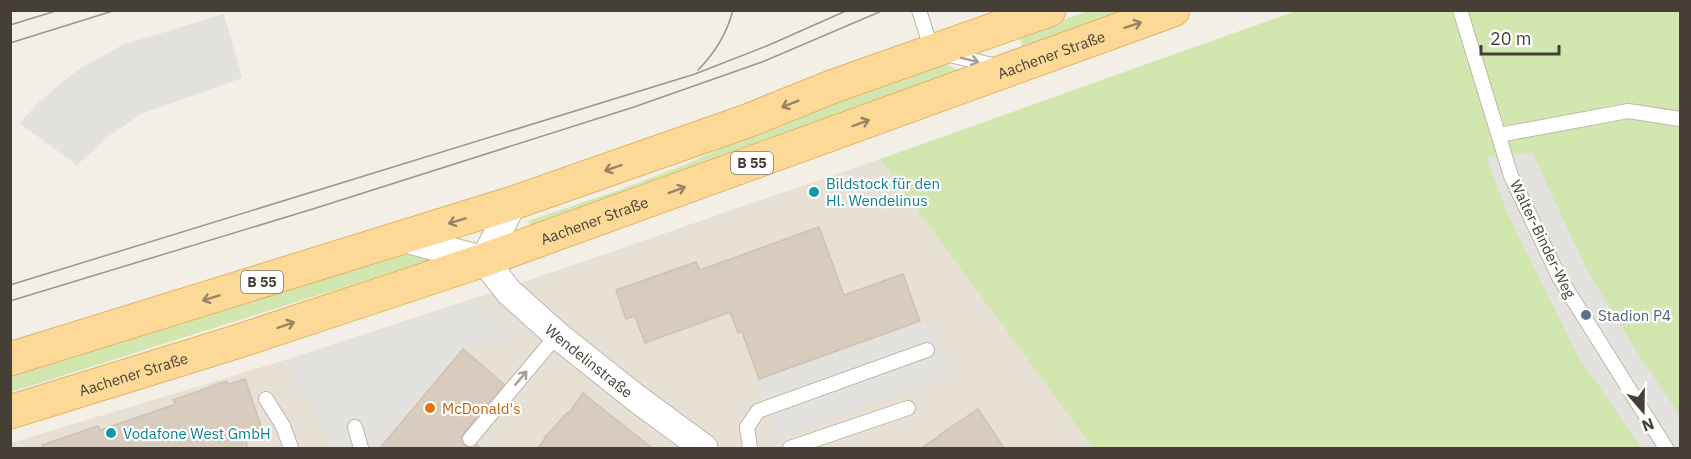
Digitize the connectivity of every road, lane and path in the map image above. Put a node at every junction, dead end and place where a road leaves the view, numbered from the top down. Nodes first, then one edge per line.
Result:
1 (919, 10) edge
2 (1049, 10) edge
3 (1173, 10) edge
4 (1460, 10) edge
5 (932, 51) junction
6 (1008, 69) junction
7 (1680, 119) edge
8 (1499, 135) junction
9 (513, 203) junction
10 (402, 238) junction
11 (484, 260) junction
12 (558, 335) junction
13 (927, 350) dead end
14 (10, 359) edge
15 (266, 399) dead end
16 (908, 408) dead end
17 (10, 412) edge
18 (355, 427) dead end
19 (470, 439) dead end
20 (291, 448) edge
21 (361, 448) edge
22 (704, 448) edge
23 (750, 448) edge
24 (790, 448) edge
25 (1666, 448) edge

1 - 5 lane
2 - 5 main road, B 55
6 -> 3 main road, Aachener Straße / B 55
4 - 8 lane, Walter-Binder-Weg
5 -> 6 lane
5 -> 9 main road, B 55
11 -> 6 main road, Aachener Straße / B 55
7 - 8 lane
8 - 25 lane, Walter-Binder-Weg
9 -> 10 main road, B 55
9 - 11 street
10 - 11 street
10 -> 14 main road, B 55
11 - 12 street, Wendelinstraße
17 -> 11 main road, Aachener Straße / B 55
19 -> 12 lane
12 - 22 street, Wendelinstraße
13 - 23 lane
15 - 20 lane
16 - 24 lane
18 - 21 lane

